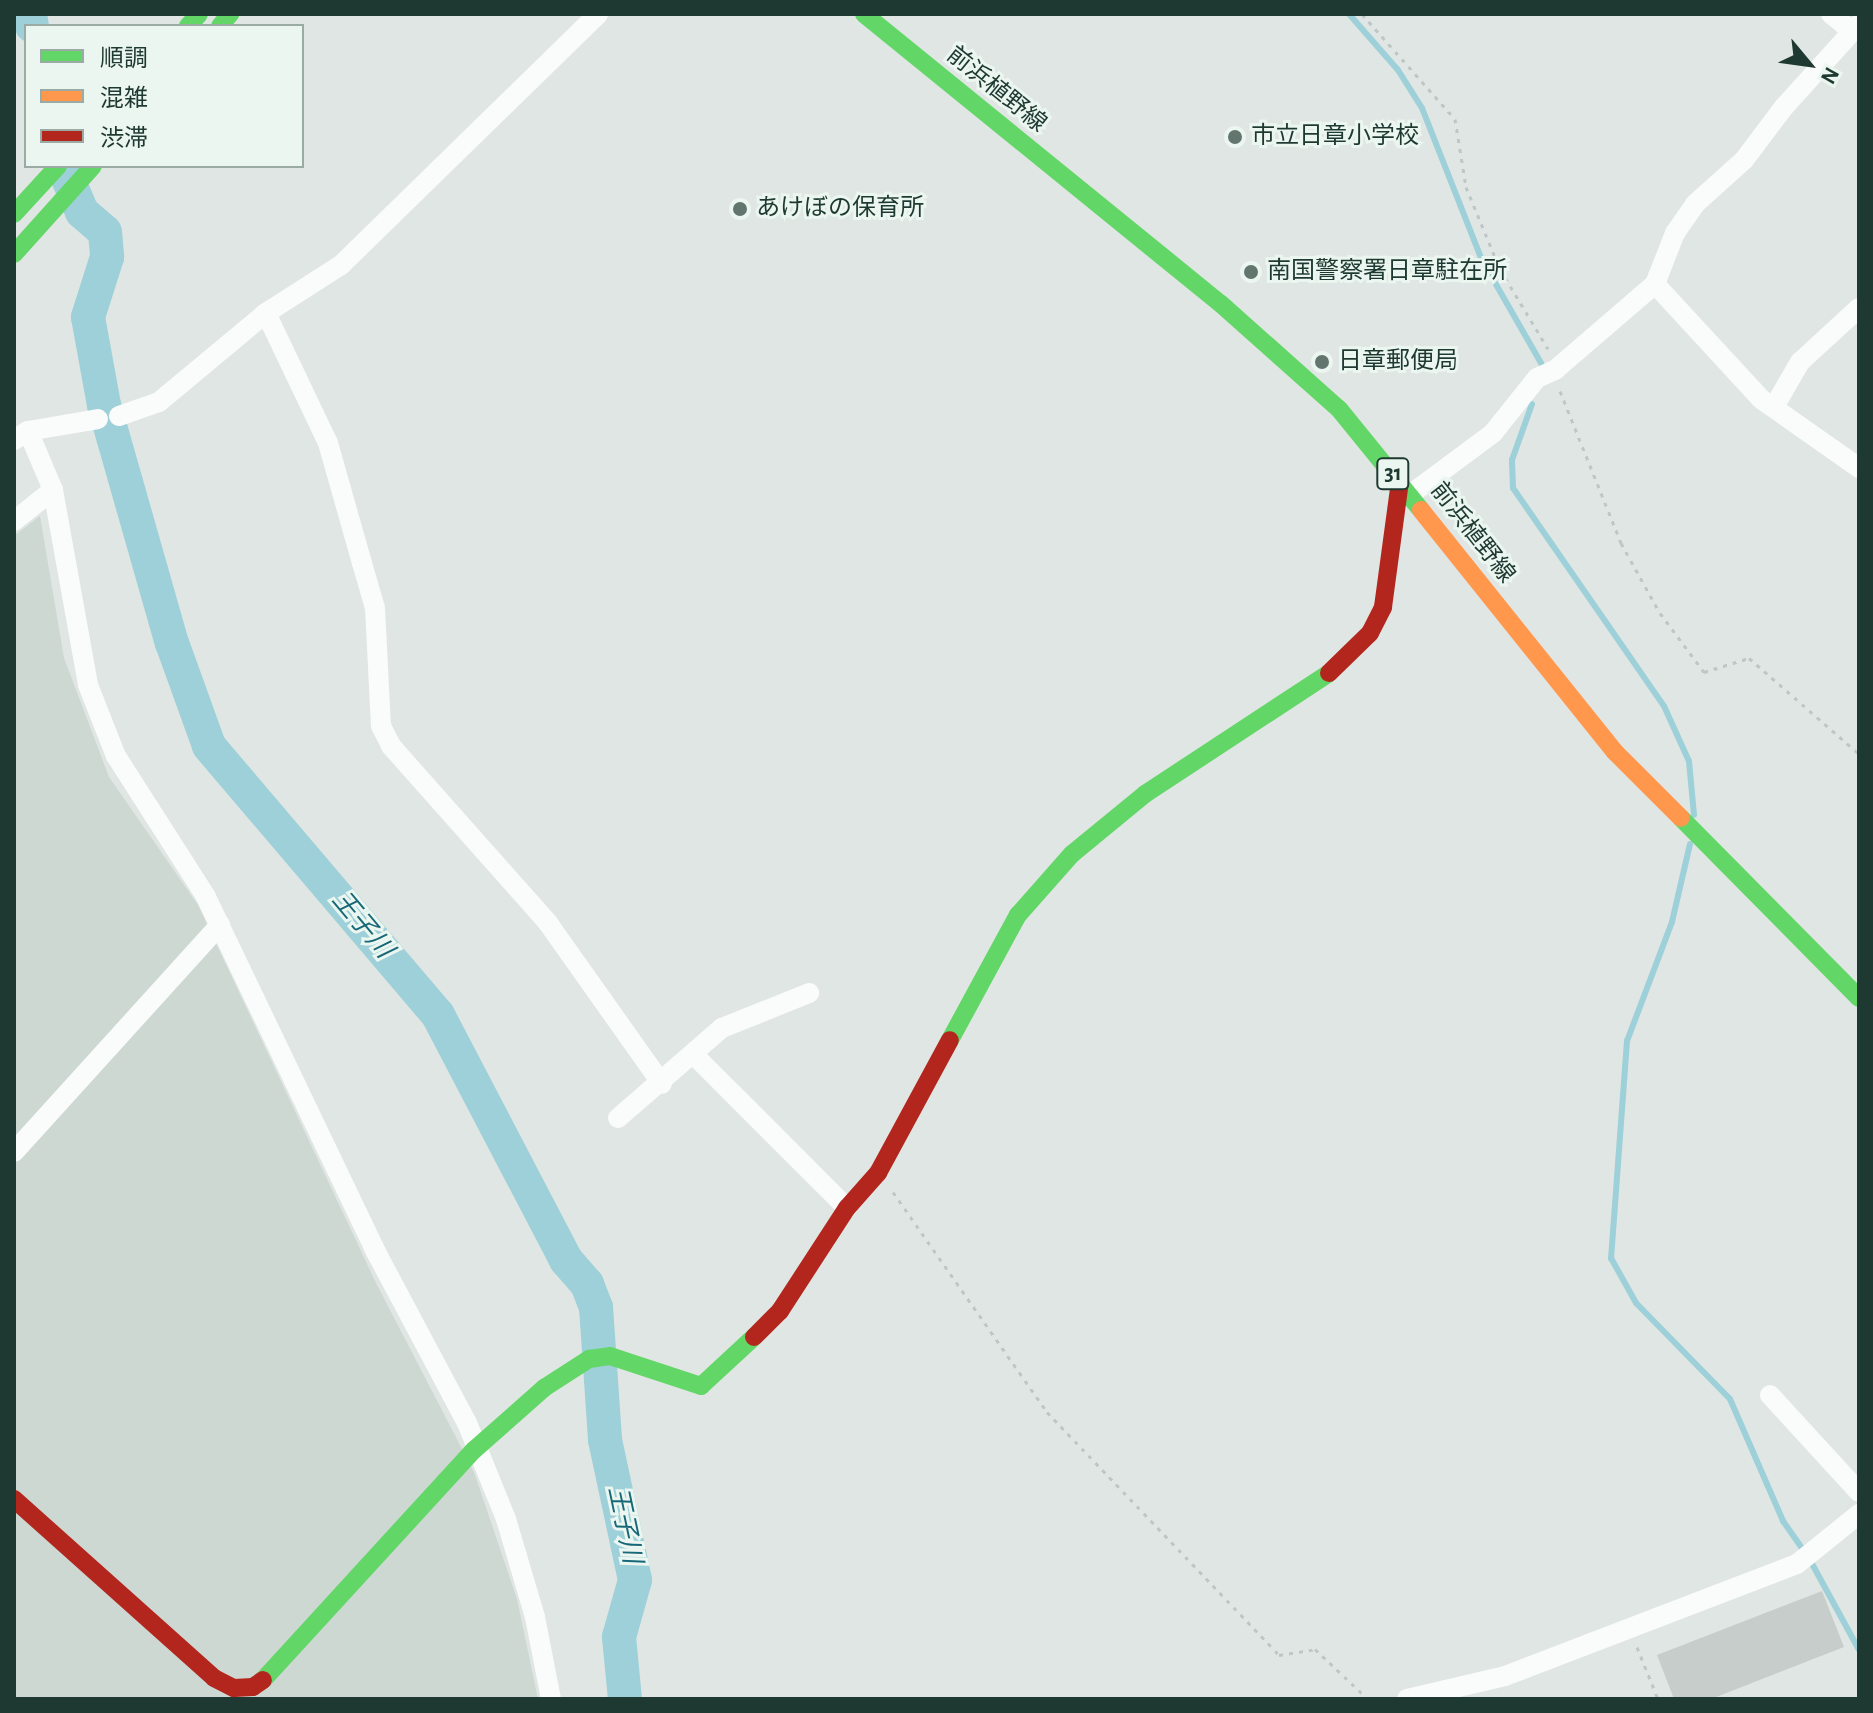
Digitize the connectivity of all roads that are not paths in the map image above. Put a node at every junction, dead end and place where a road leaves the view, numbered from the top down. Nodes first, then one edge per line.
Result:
1 (598, 14) edge
2 (864, 14) edge
3 (1831, 14) edge
4 (1854, 33) edge
5 (56, 168) edge
6 (91, 168) edge
7 (14, 214) edge
8 (20, 247) edge
9 (1655, 284) junction
10 (1859, 308) edge
11 (266, 313) junction
12 (1774, 407) junction
13 (21, 435) edge
14 (1859, 468) edge
15 (1405, 488) junction
16 (53, 490) junction
17 (14, 521) edge
18 (220, 925) junction
19 (809, 993) dead end
20 (1859, 998) edge
21 (695, 1056) junction
22 (662, 1084) junction
23 (618, 1118) dead end
24 (14, 1152) edge
25 (847, 1208) junction
26 (1770, 1395) dead end
27 (474, 1450) junction
28 (1859, 1492) edge
29 (14, 1499) edge
30 (1859, 1514) edge
31 (551, 1699) edge
32 (1407, 1699) edge

1 - 11 street
2 - 15 main road, 前浜植野線 / 31
3 - 4 street
4 - 9 street
5 - 7 main road
6 - 8 main road
9 - 12 street
9 - 15 street
10 - 12 street
11 - 13 street
11 - 22 street
12 - 14 street
13 - 16 street
15 - 20 main road, 前浜植野線 / 31
15 - 25 main road
16 - 17 street
16 - 18 street
18 - 24 street
18 - 27 street
19 - 21 street
21 - 22 street
21 - 25 street
22 - 23 street
25 - 27 main road
26 - 28 street
27 - 29 main road
27 - 31 street
30 - 32 street

